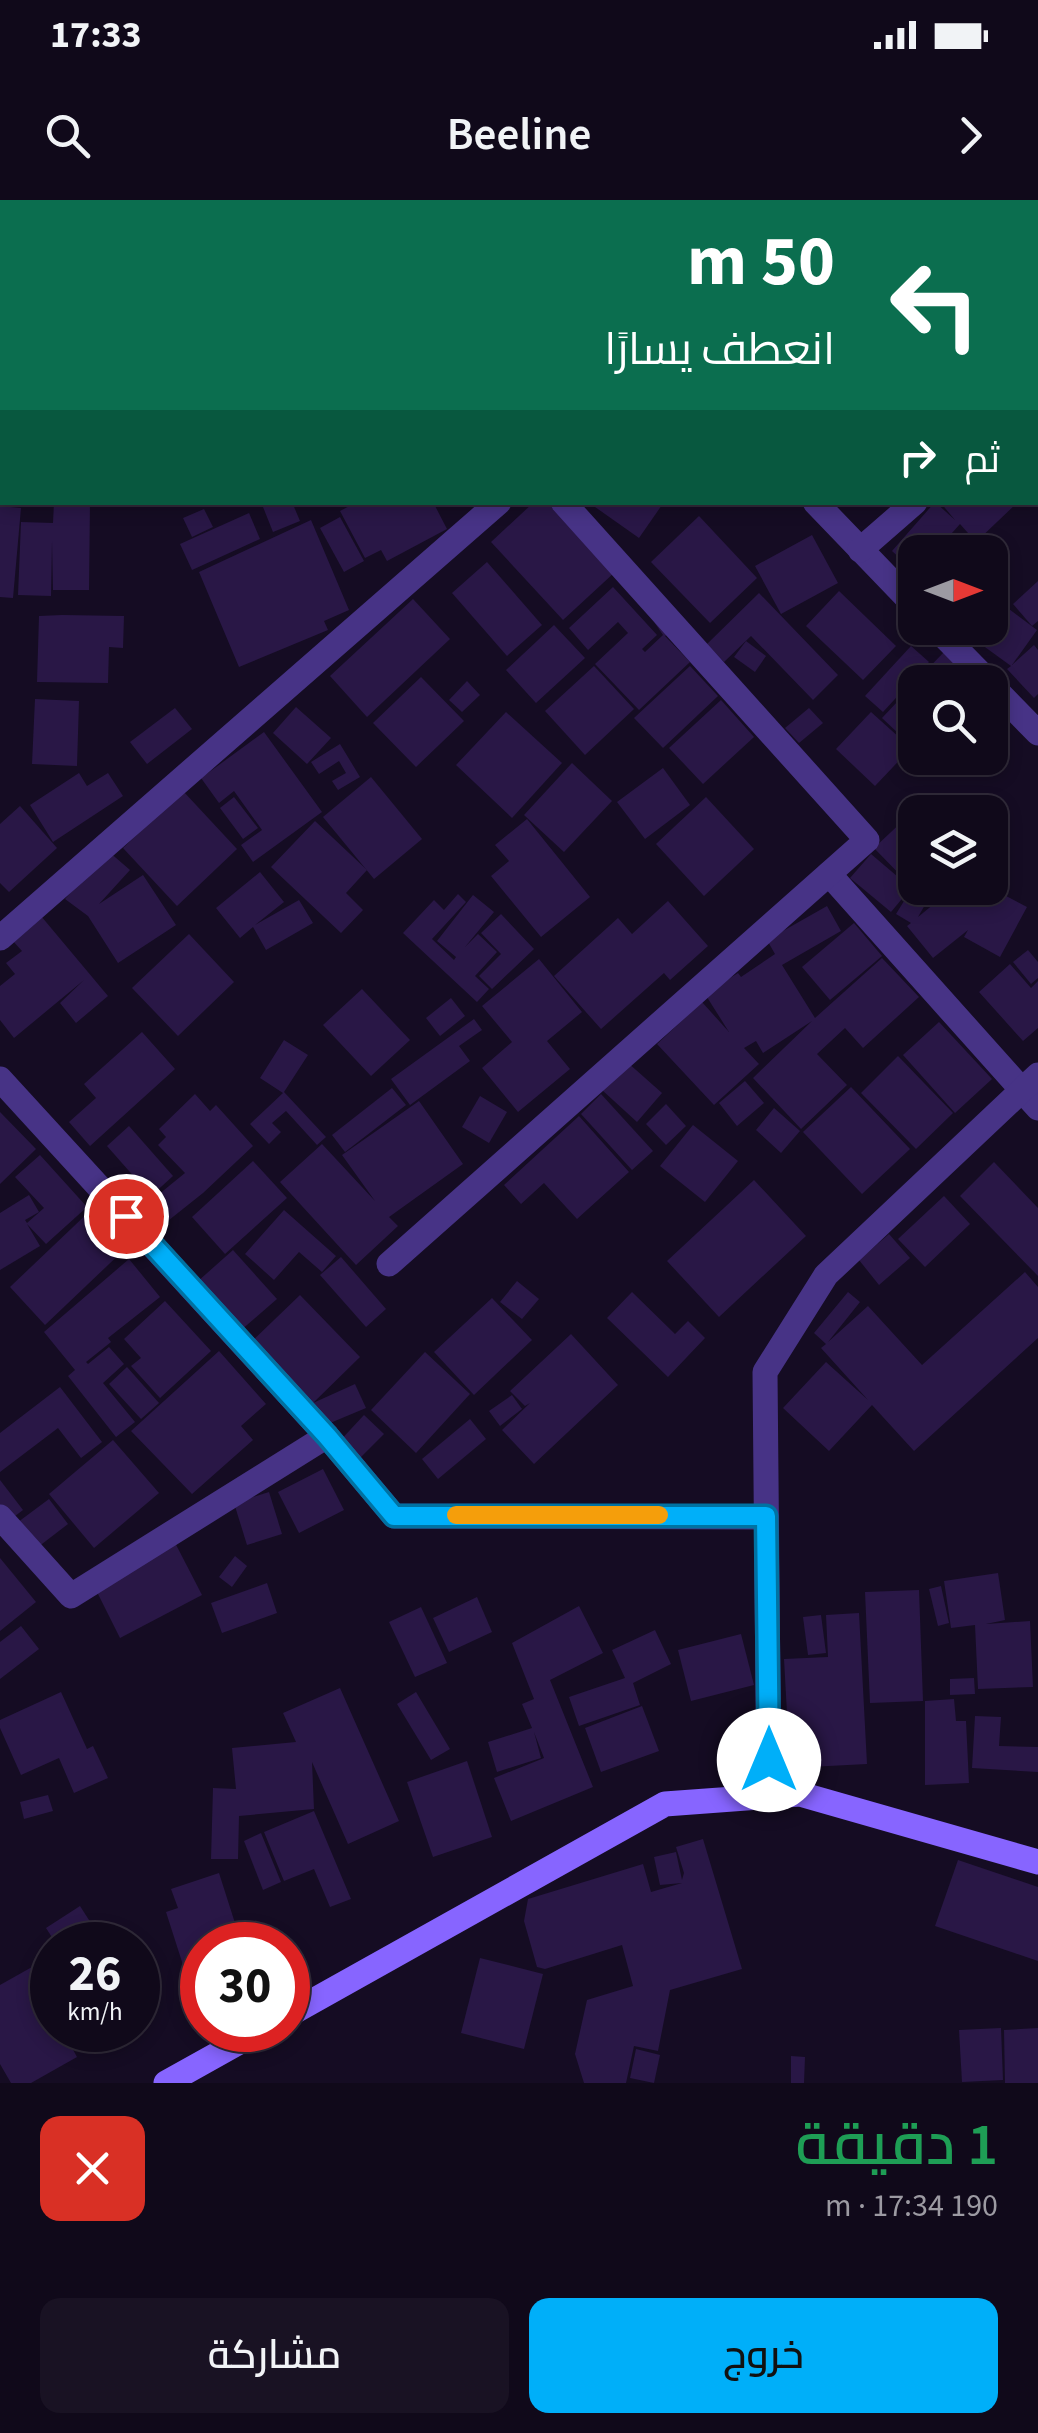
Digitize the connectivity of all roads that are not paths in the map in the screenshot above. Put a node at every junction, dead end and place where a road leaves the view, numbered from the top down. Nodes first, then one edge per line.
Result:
1 (495, 505) edge
2 (566, 505) edge
3 (818, 505) edge
4 (912, 505) edge
5 (860, 550) junction
6 (898, 589) edge
7 (952, 645) edge
8 (972, 665) edge
9 (1008, 703) edge
10 (1038, 734) edge
11 (829, 874) junction
12 (0, 938) edge
13 (0, 1079) edge
14 (1032, 1091) edge
15 (389, 1264) dead end
16 (327, 1436) junction
17 (766, 1516) junction
18 (0, 1518) edge
19 (769, 1796) junction
20 (1038, 1862) edge
21 (310, 2003) edge
22 (222, 2052) edge
23 (166, 2083) edge

1 - 12 street
2 - 11 street
3 - 5 street
4 - 5 street
5 - 6 street
7 - 8 street
9 - 10 street
11 - 14 street
11 - 15 street
13 - 16 street
14 - 17 street
16 - 17 street
16 - 18 street
17 - 19 street
19 - 20 street
19 - 21 street
22 - 23 street

